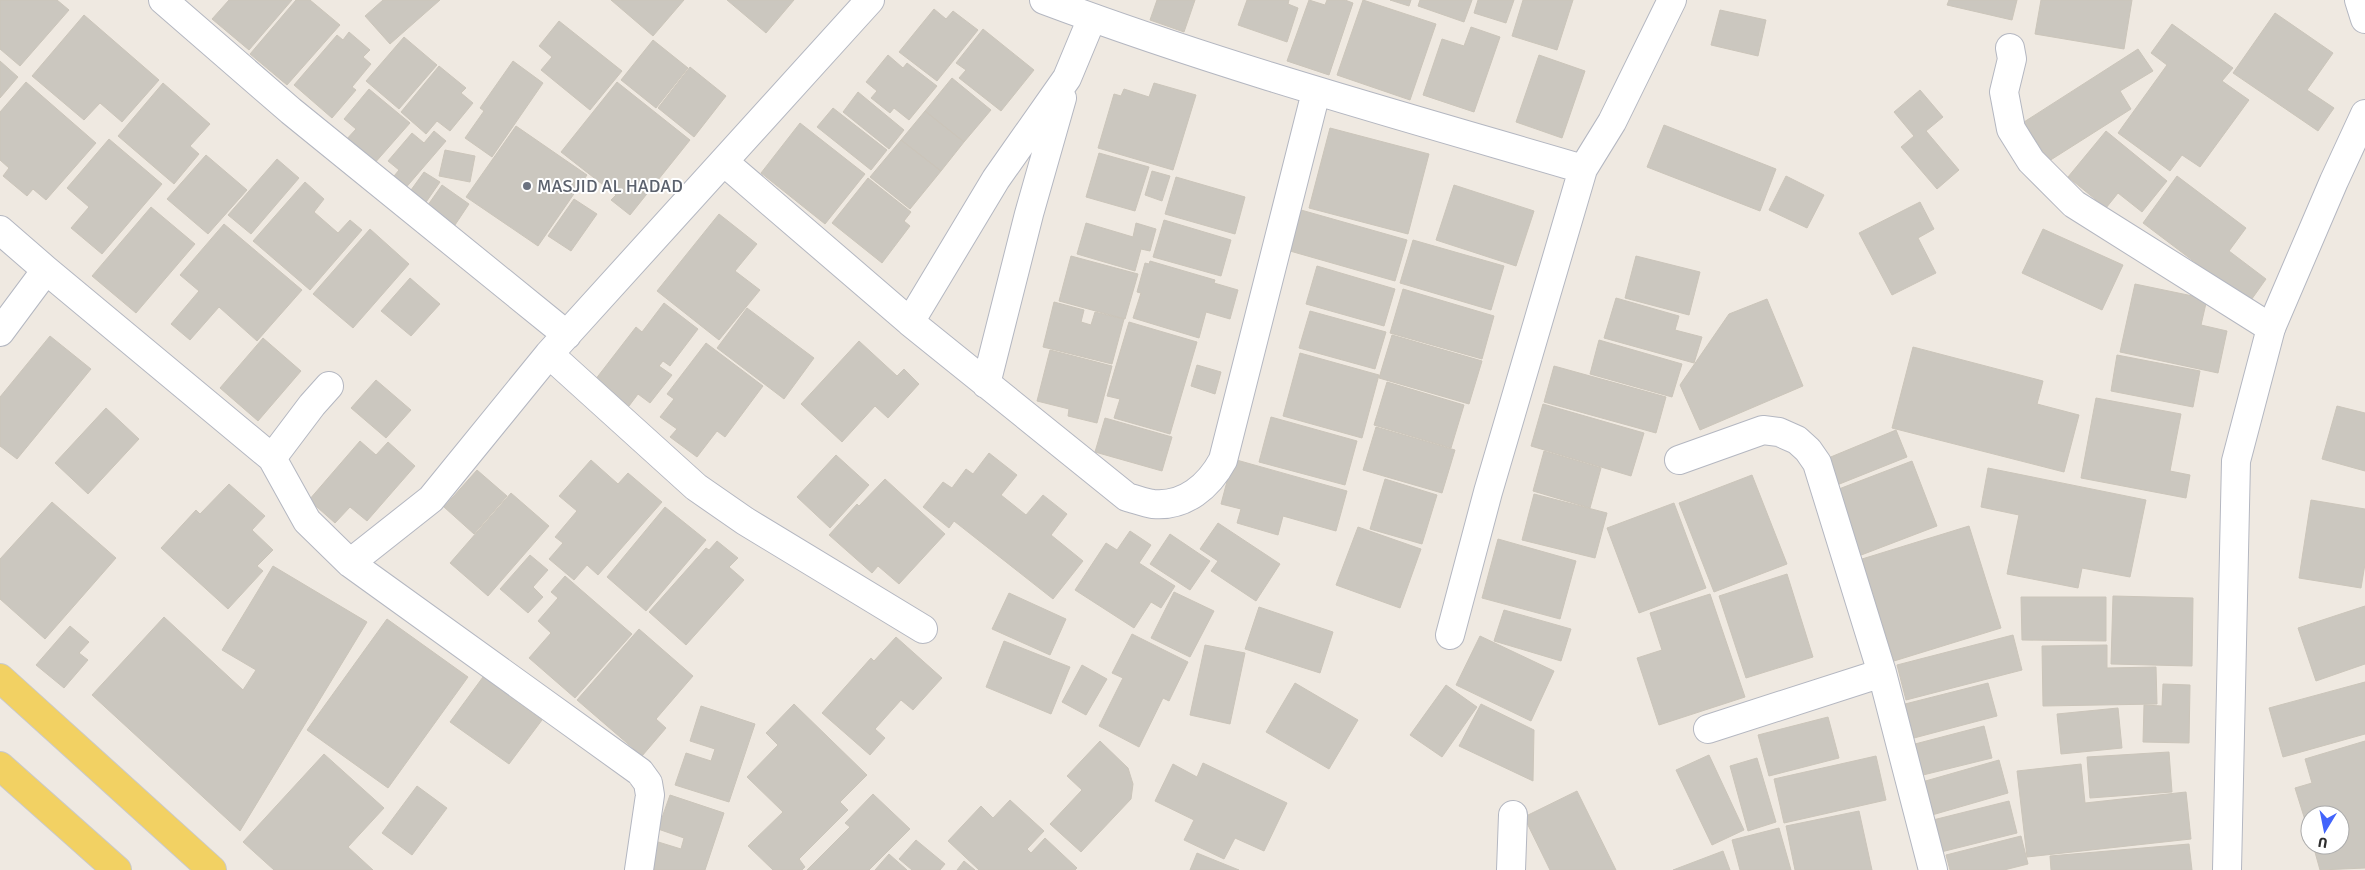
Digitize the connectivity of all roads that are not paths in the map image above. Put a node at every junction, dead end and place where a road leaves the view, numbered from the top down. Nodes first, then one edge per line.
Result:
1 (163, 0) edge
2 (870, 0) edge
3 (1044, 0) edge
4 (1672, 0) edge
5 (2359, 0) edge
6 (1092, 18) junction
7 (2365, 19) edge
8 (2010, 48) dead end
9 (1067, 78) junction
10 (1316, 92) junction
11 (2365, 114) edge
12 (724, 162) junction
13 (1583, 168) junction
14 (0, 230) edge
15 (46, 270) junction
16 (910, 322) junction
17 (2271, 328) junction
18 (0, 332) edge
19 (558, 344) junction
20 (986, 384) junction
21 (330, 386) dead end
22 (272, 458) junction
23 (1679, 460) dead end
24 (350, 562) junction
25 (923, 629) dead end
26 (1450, 635) dead end
27 (1882, 673) junction
28 (0, 678) edge
29 (1708, 729) dead end
30 (0, 766) edge
31 (1513, 816) dead end
32 (116, 870) edge
33 (212, 870) edge
34 (639, 870) edge
35 (1511, 870) edge
36 (1933, 870) edge
37 (2227, 870) edge

1 - 19 street
2 - 12 street
3 - 6 street
4 - 13 street
5 - 7 street
6 - 9 street
6 - 10 street
8 - 17 street
9 - 16 street
9 - 20 street
10 - 13 street
10 - 20 street
11 - 17 street
12 - 16 street
12 - 19 street
13 - 26 street
14 - 15 street
15 - 18 street
15 - 22 street
16 - 20 street
17 - 37 street
19 - 24 street
19 - 25 street
21 - 22 street
22 - 24 street
23 - 27 street
24 - 34 street
27 - 29 street
27 - 36 street
28 - 33 main road
30 - 32 main road
31 - 35 street

